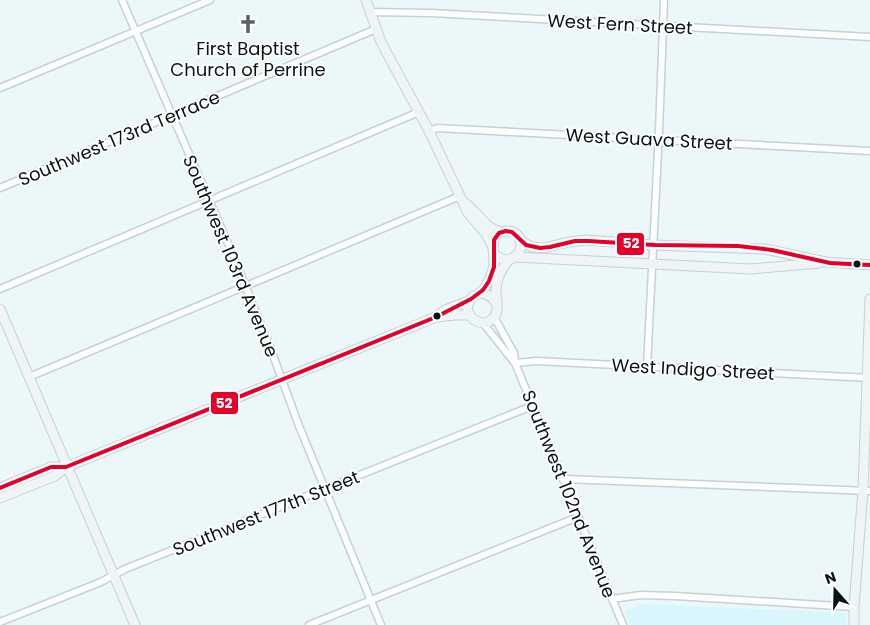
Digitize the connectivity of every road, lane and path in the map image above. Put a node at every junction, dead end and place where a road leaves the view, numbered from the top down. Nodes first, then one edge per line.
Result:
1 (122, 0) edge
2 (210, 0) edge
3 (366, 0) edge
4 (664, 0) edge
5 (371, 12) junction
6 (663, 26) junction
7 (376, 30) junction
8 (136, 31) junction
9 (870, 37) edge
10 (0, 88) edge
11 (419, 112) junction
12 (172, 115) junction
13 (429, 131) junction
14 (659, 139) junction
15 (870, 151) edge
16 (0, 188) edge
17 (462, 200) junction
18 (208, 201) junction
19 (502, 232) junction
20 (520, 241) junction
21 (653, 245) junction
22 (492, 248) junction
23 (512, 258) junction
24 (826, 262) junction
25 (651, 264) junction
26 (870, 265) edge
27 (245, 286) junction
28 (0, 289) edge
29 (481, 293) junction
30 (870, 299) edge
31 (469, 302) junction
32 (496, 303) junction
33 (0, 309) edge
34 (470, 315) junction
35 (436, 317) junction
36 (494, 317) junction
37 (483, 323) junction
38 (515, 363) junction
39 (647, 367) junction
40 (29, 377) junction
41 (868, 378) edge
42 (282, 380) junction
43 (532, 406) junction
44 (66, 468) junction
45 (564, 479) junction
46 (0, 488) edge
47 (325, 489) junction
48 (866, 491) edge
49 (0, 498) edge
50 (578, 517) junction
51 (113, 575) junction
52 (612, 599) junction
53 (370, 600) junction
54 (854, 607) junction
55 (0, 622) edge
56 (135, 625) edge
57 (309, 625) edge
58 (381, 625) edge
59 (623, 625) edge
60 (854, 625) edge

1 - 8 street, Southwest 103rd Avenue
2 - 8 street
3 - 5 street
4 - 6 street
5 - 6 street, West Fern Street
5 - 7 street
6 - 9 street, West Fern Street
6 - 14 street
7 - 11 street
7 - 12 street, Southwest 173rd Terrace
8 - 10 street
8 - 12 street, Southwest 103rd Avenue
11 - 13 street
11 - 18 street
12 - 16 street, Southwest 173rd Terrace
12 - 18 street, Southwest 103rd Avenue
13 - 14 street, West Guava Street
13 - 17 street
14 - 15 street, West Guava Street
14 - 21 street
17 - 19 street
17 - 22 street
17 - 27 street
18 - 27 street, Southwest 103rd Avenue
18 - 28 street
19 - 20 street
19 - 22 street
20 - 21 street
20 - 23 street
21 - 24 street
21 - 25 street
22 - 23 street
22 - 29 street
23 - 25 street
23 - 32 street
24 - 25 street
24 - 26 street
25 - 39 street
27 - 40 street
27 - 42 street, Southwest 103rd Avenue
29 - 31 street
29 - 32 street
30 - 41 street
31 - 34 street
31 - 35 street
32 - 36 street
33 - 40 street
34 - 35 street
34 - 37 street
35 - 42 street
36 - 37 street
36 - 38 street, Southwest 102nd Avenue
37 - 38 street, Southwest 102nd Avenue
38 - 39 street, West Indigo Street
38 - 43 street, Southwest 102nd Avenue
39 - 41 street, West Indigo Street
40 - 44 street
41 - 48 street
42 - 44 street
42 - 47 street, Southwest 103rd Avenue
43 - 45 street, Southwest 102nd Avenue
43 - 47 street, Southwest 177th Street
44 - 46 street
44 - 49 street
44 - 51 street
45 - 48 street
45 - 50 street, Southwest 102nd Avenue
47 - 51 street, Southwest 177th Street
47 - 53 street, Southwest 103rd Avenue
48 - 54 street
50 - 52 street, Southwest 102nd Avenue
50 - 53 street
51 - 55 street, Southwest 177th Street
51 - 56 street
52 - 54 street
52 - 59 street, Southwest 102nd Avenue
53 - 57 street
53 - 58 street, Southwest 103rd Avenue
54 - 60 street

